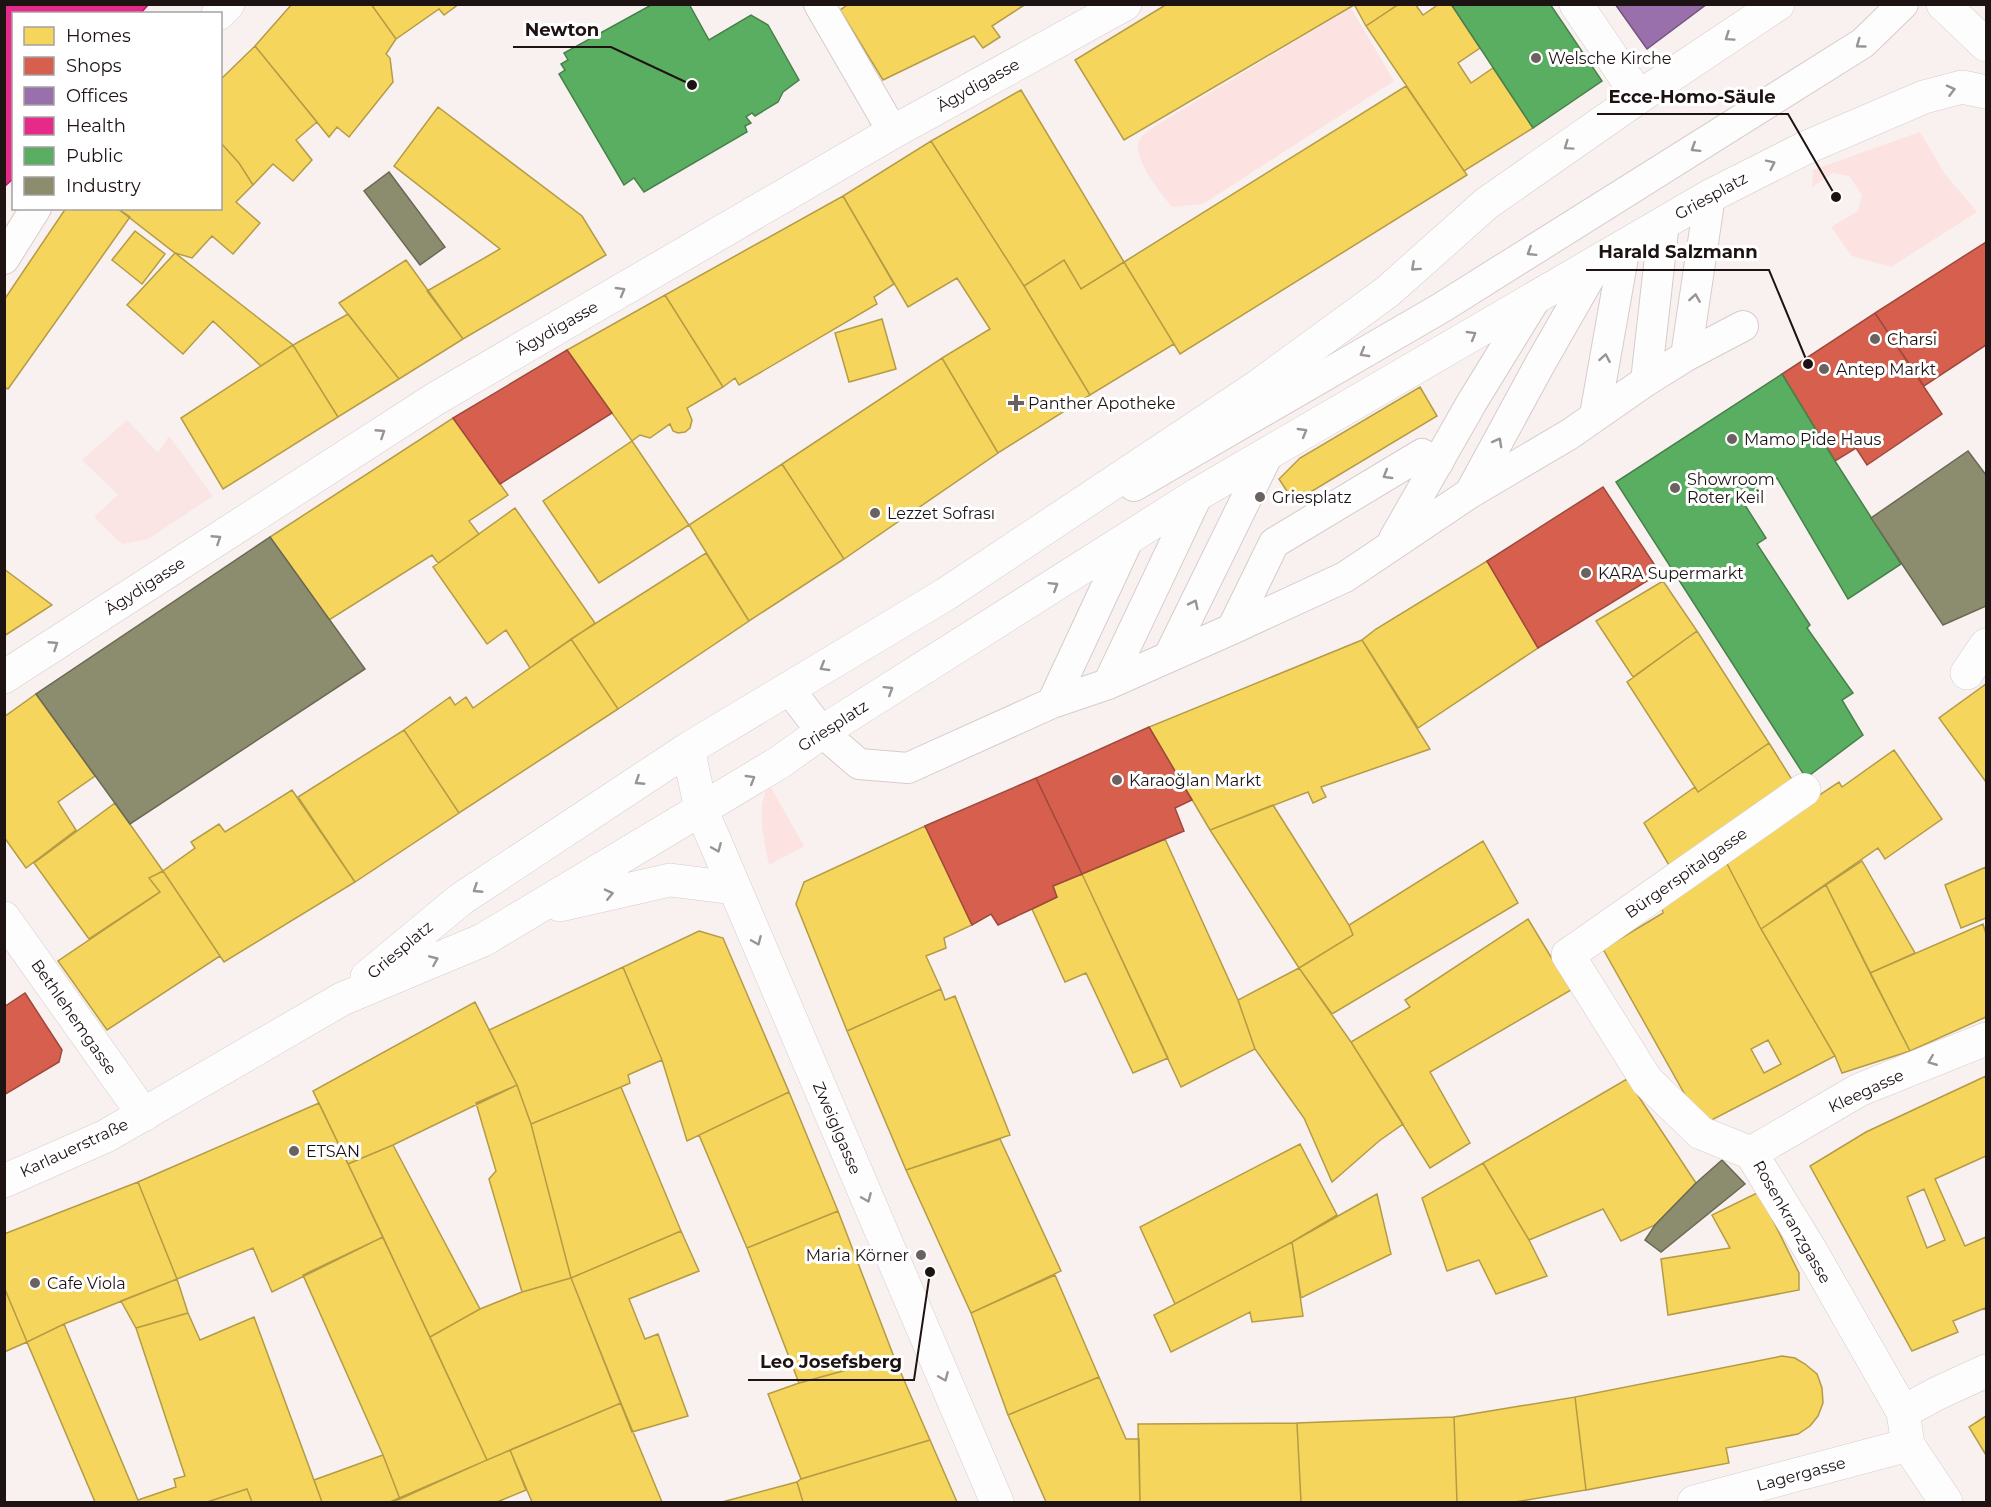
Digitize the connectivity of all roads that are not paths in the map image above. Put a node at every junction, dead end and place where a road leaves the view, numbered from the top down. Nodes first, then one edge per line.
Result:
1 (819, 4) edge
2 (1125, 4) edge
3 (1576, 4) edge
4 (1778, 4) edge
5 (1903, 4) edge
6 (1943, 4) edge
7 (1986, 45) edge
8 (1986, 92) edge
9 (1639, 98) junction
10 (893, 132) junction
11 (1710, 196) junction
12 (35, 210) edge
13 (1664, 222) junction
14 (1612, 253) junction
15 (4, 259) edge
16 (1536, 298) junction
17 (1743, 326) dead end
18 (1686, 356) junction
19 (1646, 381) junction
20 (1595, 415) junction
21 (1269, 452) junction
22 (1438, 463) junction
23 (1470, 493) junction
24 (1198, 494) junction
25 (1128, 540) junction
26 (1392, 544) junction
27 (946, 594) junction
28 (1232, 629) junction
29 (1986, 645) edge
30 (1169, 656) junction
31 (1967, 673) dead end
32 (4, 677) edge
33 (1108, 684) junction
34 (789, 689) junction
35 (1052, 704) junction
36 (822, 732) junction
37 (688, 749) junction
38 (1804, 790) dead end
39 (701, 809) junction
40 (734, 888) junction
41 (532, 912) junction
42 (4, 918) edge
43 (1568, 955) joint
44 (342, 999) junction
45 (1986, 1039) edge
46 (144, 1115) junction
47 (1751, 1153) junction
48 (4, 1181) edge
49 (1986, 1371) edge
50 (1903, 1412) junction
51 (1908, 1445) junction
52 (997, 1503) edge
53 (1694, 1503) edge
54 (1946, 1503) edge

1 - 10 lane
2 - 10 main road, Ägydigasse
3 - 9 main road
4 -> 9 main road, Griesplatz
5 -> 27 lane, Griesplatz
6 - 7 main road
11 -> 8 main road, Griesplatz
9 -> 27 main road, Griesplatz
32 -> 10 main road, Ägydigasse
11 - 13 main road, Griesplatz
18 -> 11 lane
12 - 15 lane
13 - 14 main road, Griesplatz
13 - 19 lane
14 - 16 main road, Griesplatz
20 -> 14 lane
23 -> 14 lane
21 -> 16 main road, Griesplatz
16 - 22 lane
17 - 18 lane
18 - 19 lane
19 - 20 lane
20 - 23 lane
21 - 24 main road, Griesplatz
30 -> 21 lane
22 - 26 lane
22 -> 28 lane
23 - 26 lane
24 - 25 main road, Griesplatz
24 - 33 lane
25 - 35 lane
36 -> 25 main road, Griesplatz
26 - 28 lane
27 -> 34 main road, Griesplatz
28 - 30 lane
29 - 31 main road
30 - 33 lane
33 - 35 lane
34 - 36 lane
34 - 37 main road, Griesplatz
35 - 36 lane
39 -> 36 main road, Griesplatz
37 - 39 main road, Zweiglgasse
37 -> 44 main road, Griesplatz
38 - 43 main road, Bürgerspitalgasse
39 -> 40 main road, Zweiglgasse
39 - 41 main road, Griesplatz
41 -> 40 main road, Griesplatz
40 -> 52 main road, Zweiglgasse
44 -> 41 main road, Griesplatz
42 - 46 main road, Bethlehemgasse
43 - 47 main road, Rosenkranzgasse
44 - 46 main road, Griesplatz
45 -> 47 main road, Kleegasse
46 - 48 main road, Karlauerstraße
47 - 50 main road, Rosenkranzgasse
49 - 50 main road
50 - 51 main road, Rosenkranzgasse
51 - 53 main road, Lagergasse
51 - 54 main road, Rosenkranzgasse

